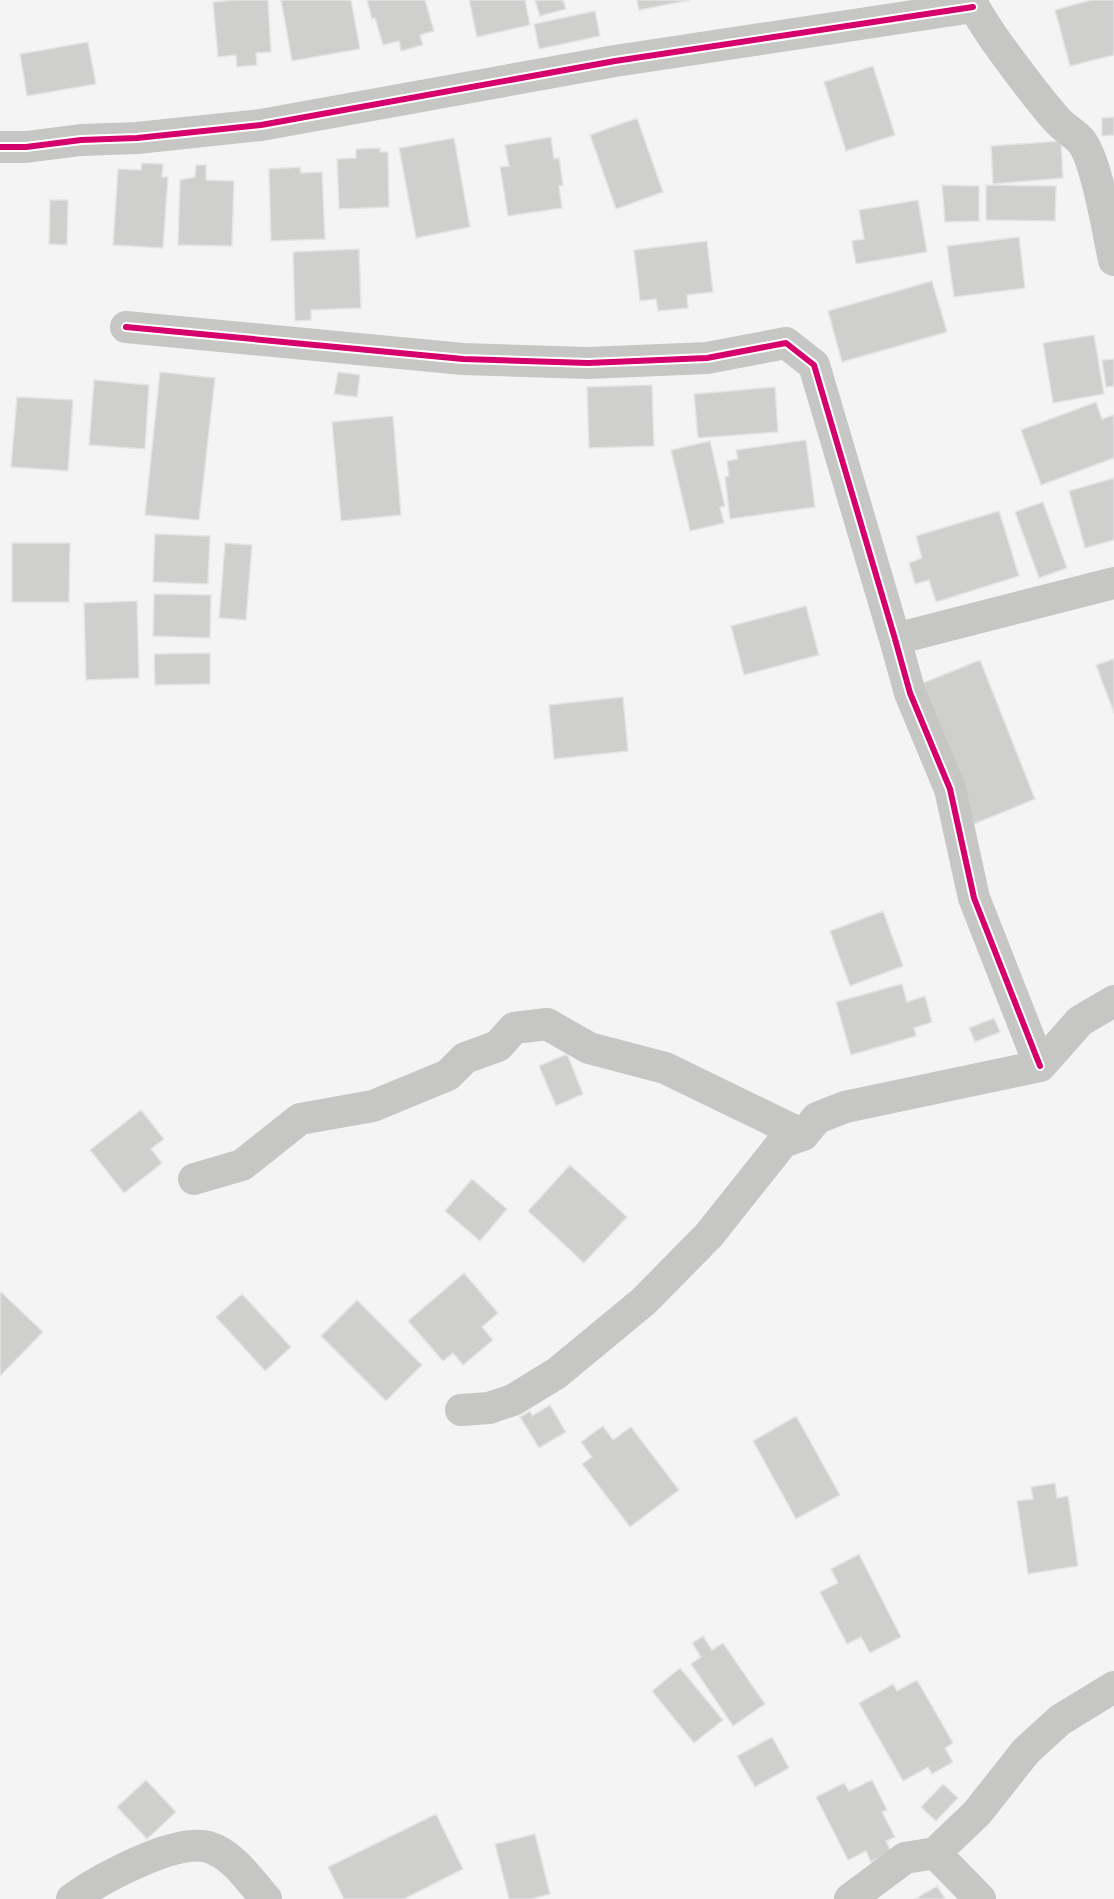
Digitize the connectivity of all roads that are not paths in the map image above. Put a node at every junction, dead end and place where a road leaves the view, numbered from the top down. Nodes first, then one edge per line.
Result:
1 (973, 3) edge
2 (0, 147) edge
3 (1114, 260) edge
4 (126, 327) dead end
5 (1114, 584) edge
6 (895, 639) junction
7 (1114, 1001) edge
8 (1040, 1065) junction
9 (803, 1135) junction
10 (194, 1179) dead end
11 (461, 1410) dead end
12 (1114, 1687) edge
13 (935, 1853) junction
14 (72, 1899) edge
15 (266, 1899) edge
16 (850, 1899) edge
17 (980, 1899) edge

1 - 2 street
1 - 3 street
4 - 6 street
5 - 6 street
6 - 8 street
7 - 8 street
8 - 9 street
9 - 10 street
9 - 11 street
12 - 13 street
13 - 16 street
13 - 17 street
14 - 15 street

